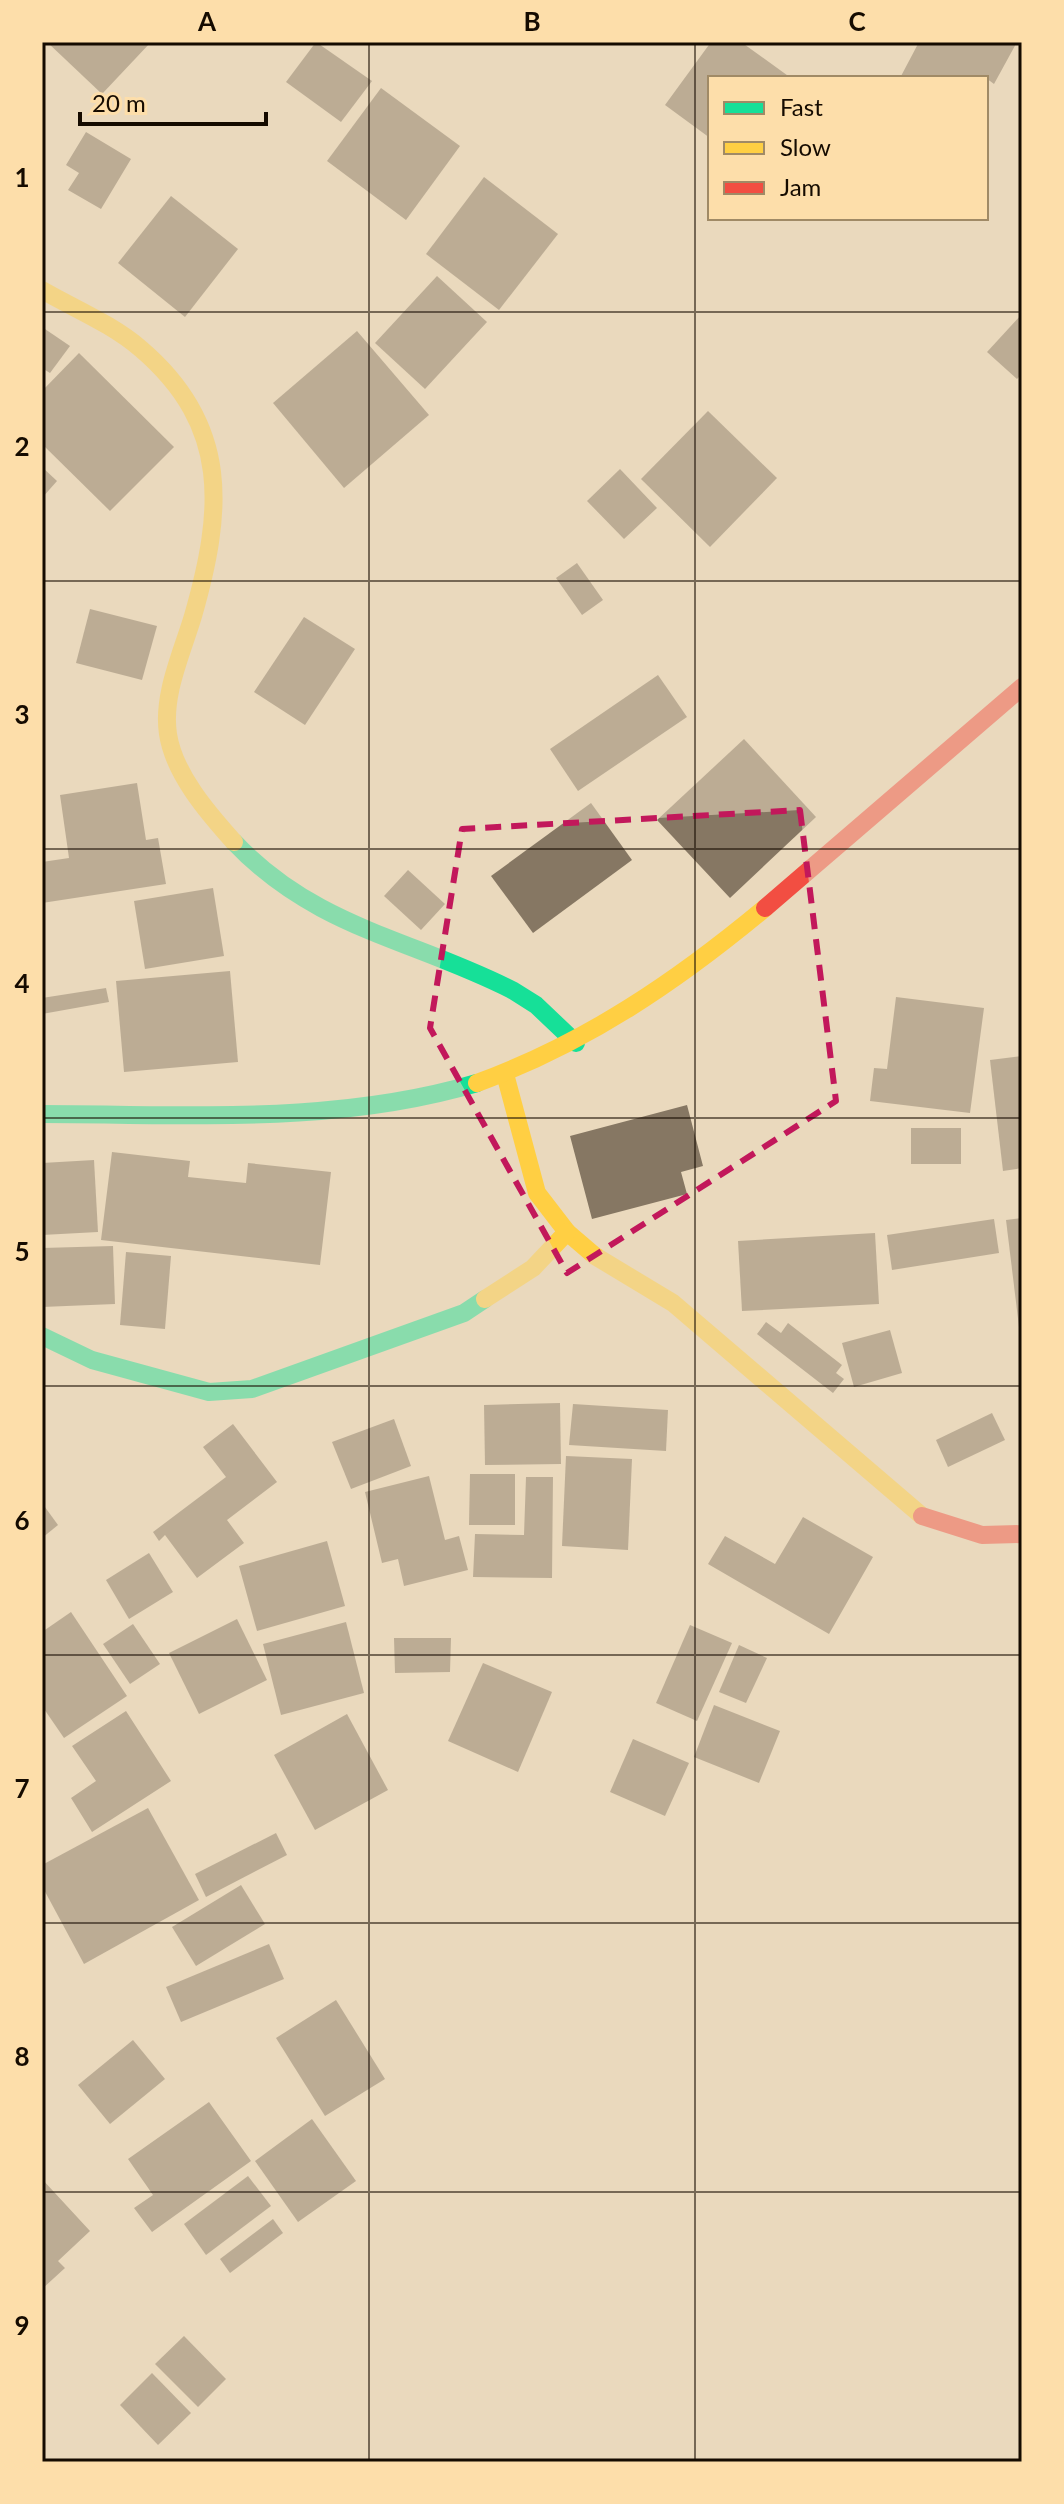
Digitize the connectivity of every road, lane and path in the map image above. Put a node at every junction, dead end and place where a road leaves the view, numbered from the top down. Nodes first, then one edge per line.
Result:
1 (42, 290) edge
2 (1022, 687) edge
3 (576, 1043) junction
4 (505, 1074) junction
5 (42, 1114) edge
6 (567, 1232) junction
7 (42, 1336) edge
8 (1022, 1534) edge

1 - 3 street
2 - 3 street
3 - 4 street
4 - 5 street
4 - 6 street
6 - 7 street
6 - 8 street

